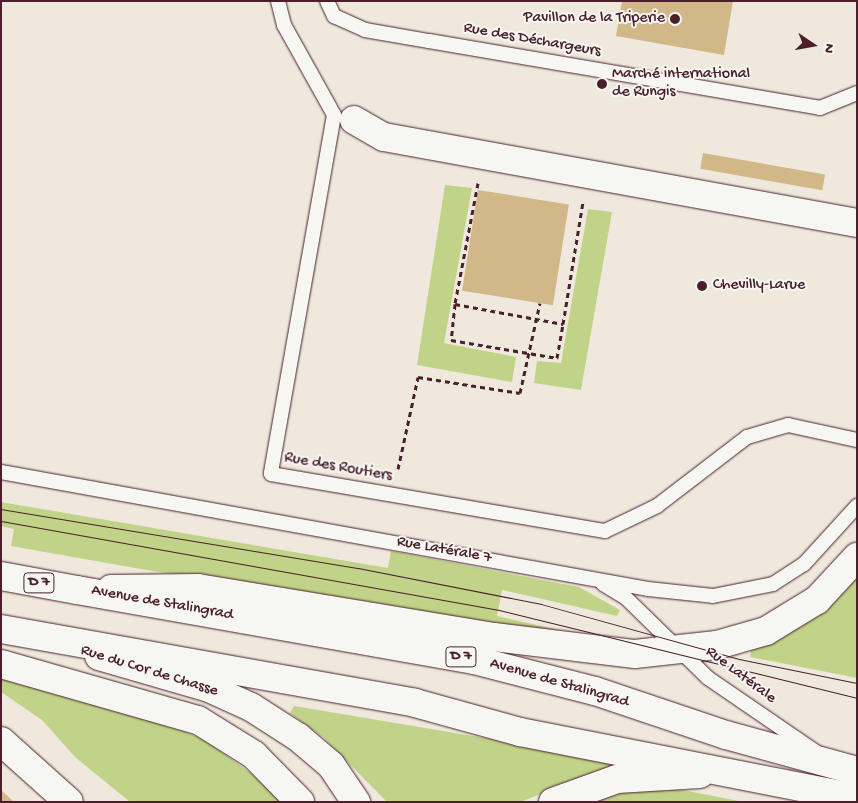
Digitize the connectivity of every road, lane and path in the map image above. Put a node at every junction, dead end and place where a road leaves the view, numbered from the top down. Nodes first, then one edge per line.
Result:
1 (278, 1) edge
2 (326, 1) edge
3 (857, 93) edge
4 (354, 120) dead end
5 (478, 183) dead end
6 (583, 202) dead end
7 (857, 223) edge
8 (540, 303) dead end
9 (456, 304) junction
10 (536, 319) junction
11 (563, 324) junction
12 (530, 354) junction
13 (857, 440) edge
14 (398, 469) dead end
15 (1, 472) edge
16 (857, 506) edge
17 (857, 558) edge
18 (581, 575) junction
19 (1, 576) edge
20 (77, 590) junction
21 (12, 632) edge
22 (680, 650) junction
23 (1, 664) edge
24 (1, 741) edge
25 (845, 769) edge
26 (727, 775) junction
27 (857, 798) edge
28 (69, 802) edge
29 (300, 802) edge
30 (356, 802) edge
31 (553, 802) edge

1 - 13 lane, Rue des Routiers
2 - 3 lane, Rue des Déchargeurs
4 - 7 main road
5 - 9 path
6 - 11 path
8 - 10 path
9 - 10 path
9 - 12 path
10 - 11 path
10 - 12 path
11 - 12 path
12 - 14 path
15 - 18 lane, Rue Latérale 7
16 - 18 lane, Rue Latérale 7
17 - 22 main road
18 - 22 lane, Rue Latérale
19 - 20 main road, D 7
20 - 22 main road
20 - 25 main road, Avenue de Stalingrad / D 7
21 - 26 main road
21 - 30 main road, Rue du Cor de Chasse
22 - 25 lane, Rue Latérale
23 - 29 main road
24 - 28 main road
26 - 27 main road
26 - 31 main road

